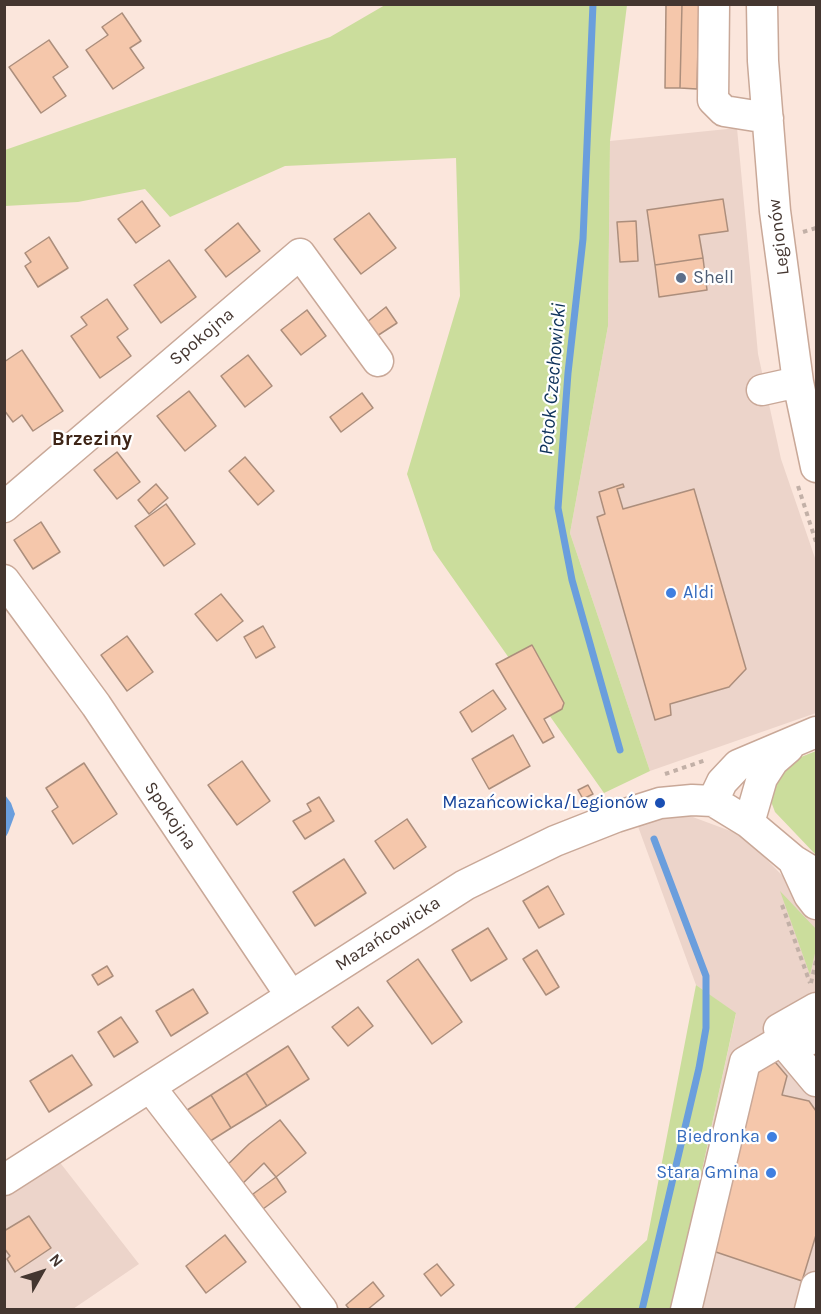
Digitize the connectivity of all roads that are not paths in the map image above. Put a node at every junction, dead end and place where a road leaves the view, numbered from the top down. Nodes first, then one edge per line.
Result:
1 (714, 4) edge
2 (762, 4) edge
3 (768, 118) junction
4 (378, 361) dead end
5 (798, 382) junction
6 (762, 390) dead end
7 (816, 467) edge
8 (4, 507) edge
9 (4, 580) edge
10 (800, 730) edge
11 (713, 801) junction
12 (749, 823) junction
13 (804, 867) edge
14 (816, 904) edge
15 (291, 996) junction
16 (814, 997) edge
17 (816, 1036) edge
18 (785, 1039) junction
19 (816, 1081) edge
20 (150, 1087) junction
21 (4, 1180) edge
22 (816, 1287) edge
23 (322, 1310) edge
24 (686, 1310) edge
25 (810, 1310) edge

1 - 3 street
2 - 3 street, Legionów
3 - 5 street, Legionów
4 - 8 street, Spokojna
5 - 6 street
5 - 7 street, Legionów
9 - 15 street, Spokojna
10 - 11 street
10 - 12 street
11 - 12 street
11 - 15 street, Mazańcowicka
12 - 13 street
13 - 14 street
15 - 20 street, Mazańcowicka
16 - 18 street
17 - 18 street
18 - 19 street
18 - 24 street
20 - 21 street, Mazańcowicka
20 - 23 street
22 - 25 street

